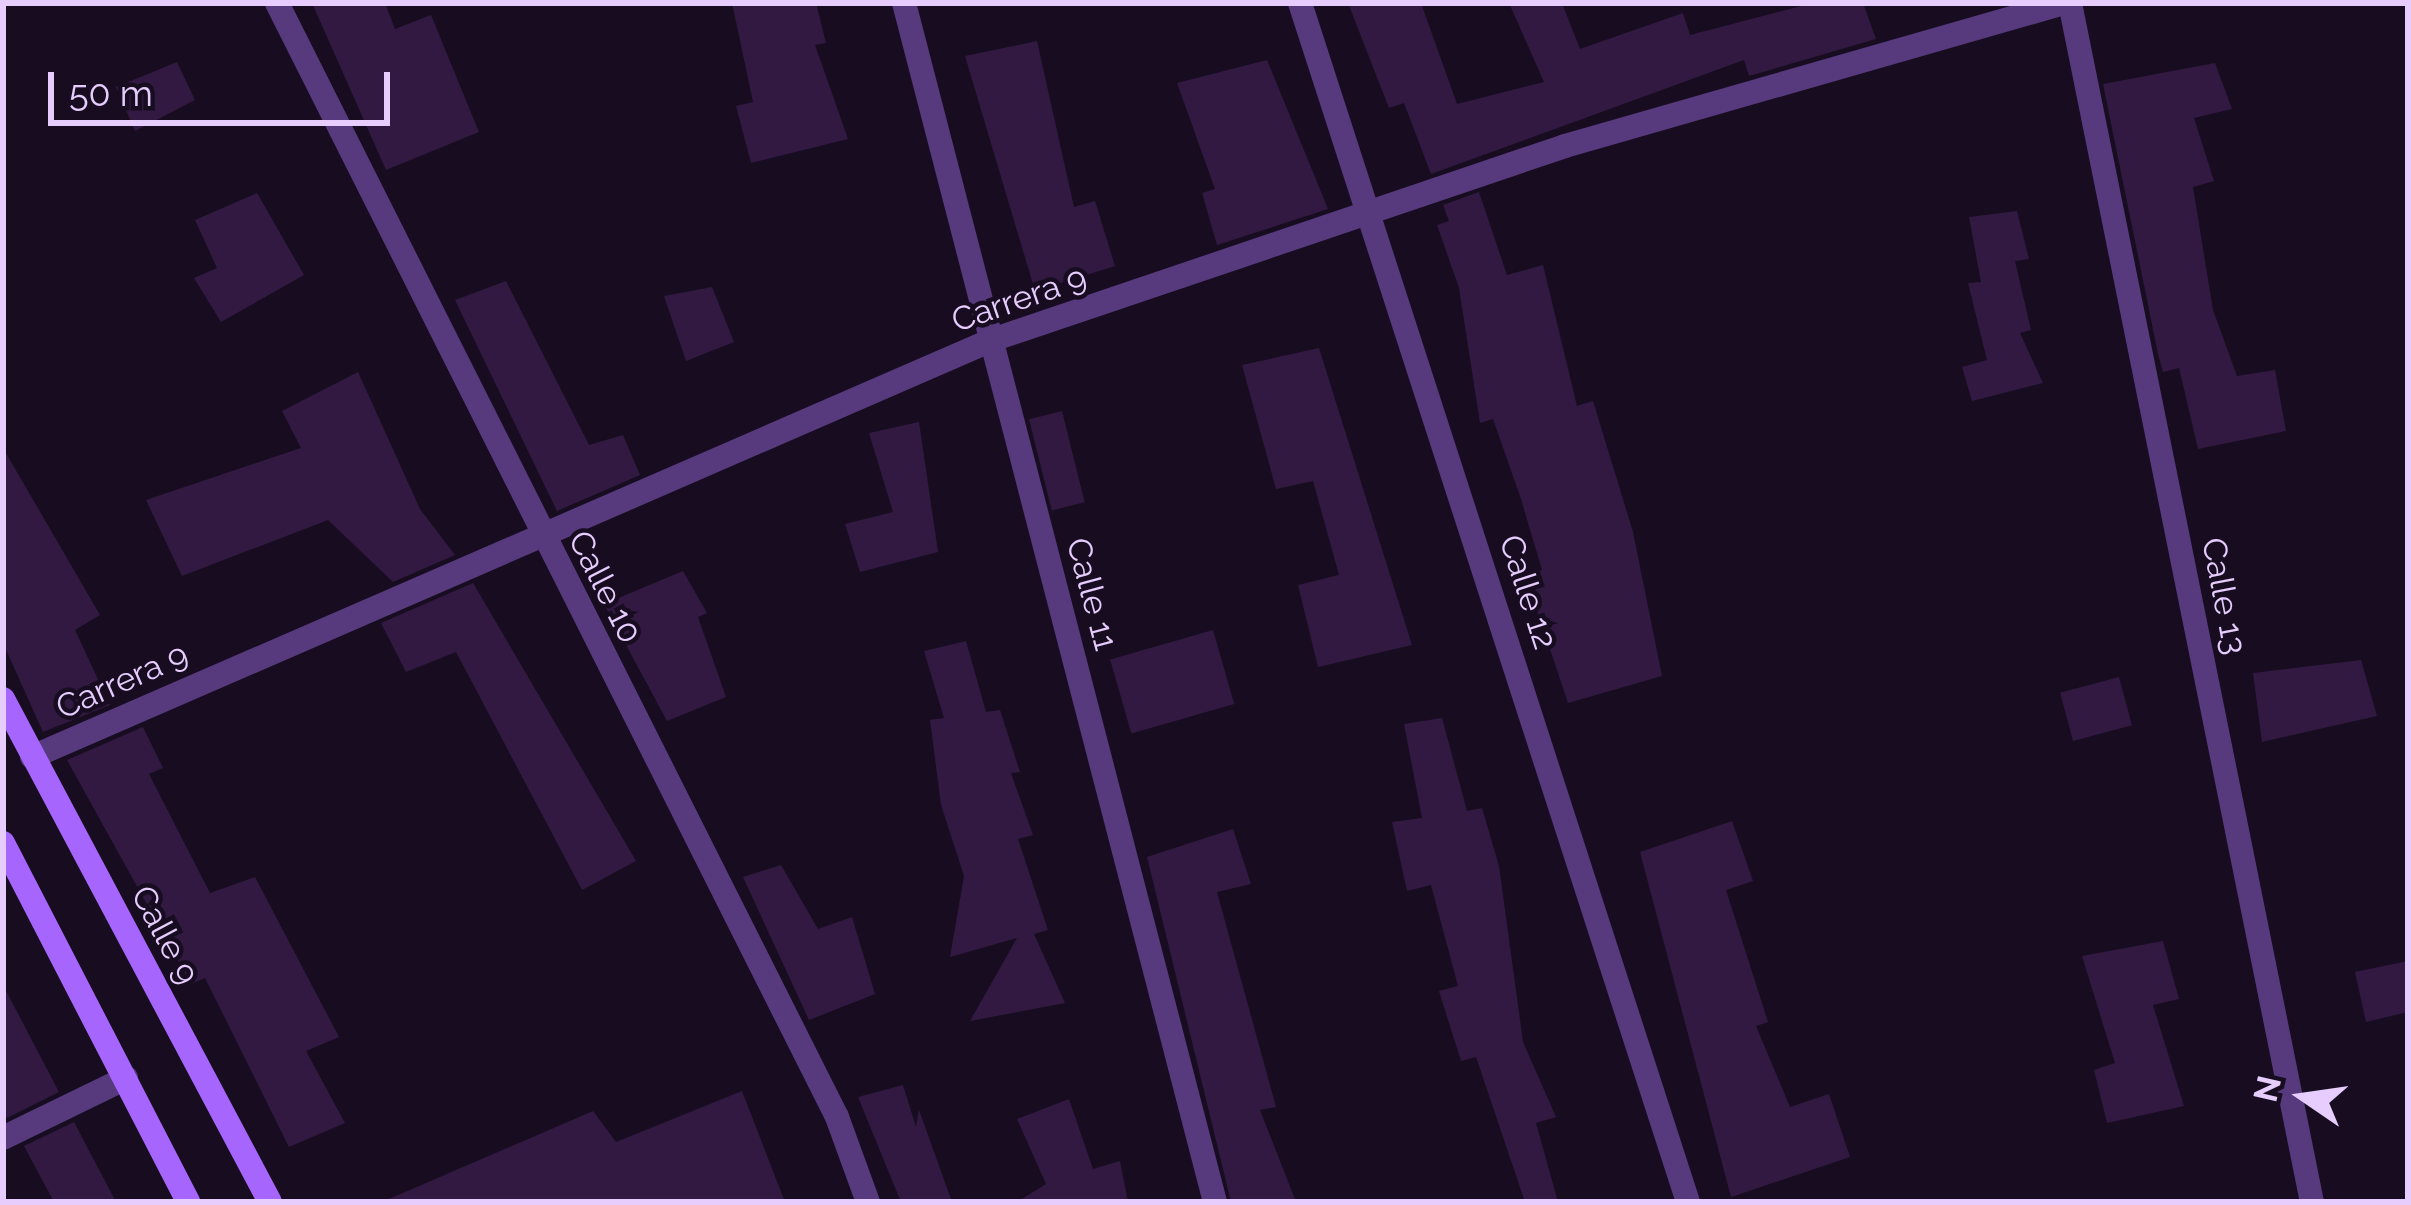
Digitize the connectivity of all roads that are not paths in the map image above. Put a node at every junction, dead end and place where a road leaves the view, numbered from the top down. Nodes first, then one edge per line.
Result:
1 (277, 3) edge
2 (904, 3) edge
3 (1300, 3) edge
4 (2067, 3) edge
5 (1374, 219) junction
6 (992, 340) junction
7 (539, 530) junction
8 (3, 701) edge
9 (32, 757) junction
10 (3, 843) edge
11 (126, 1078) junction
12 (3, 1138) edge
13 (188, 1202) edge
14 (270, 1202) edge
15 (868, 1202) edge
16 (1215, 1202) edge
17 (1688, 1202) edge
18 (2312, 1202) edge

1 - 7 street, Calle 10
2 - 6 street, Calle 11
3 - 5 street, Calle 12
4 - 5 street, Carrera 9
4 - 18 street, Calle 13
5 - 6 street, Carrera 9
5 - 17 street, Calle 12
6 - 7 street, Carrera 9
6 - 16 street, Calle 11
7 - 9 street, Carrera 9
7 - 15 street, Calle 10
8 - 9 street, Calle 9
9 - 14 street, Calle 9
10 - 11 street
11 - 12 street
11 - 13 street

